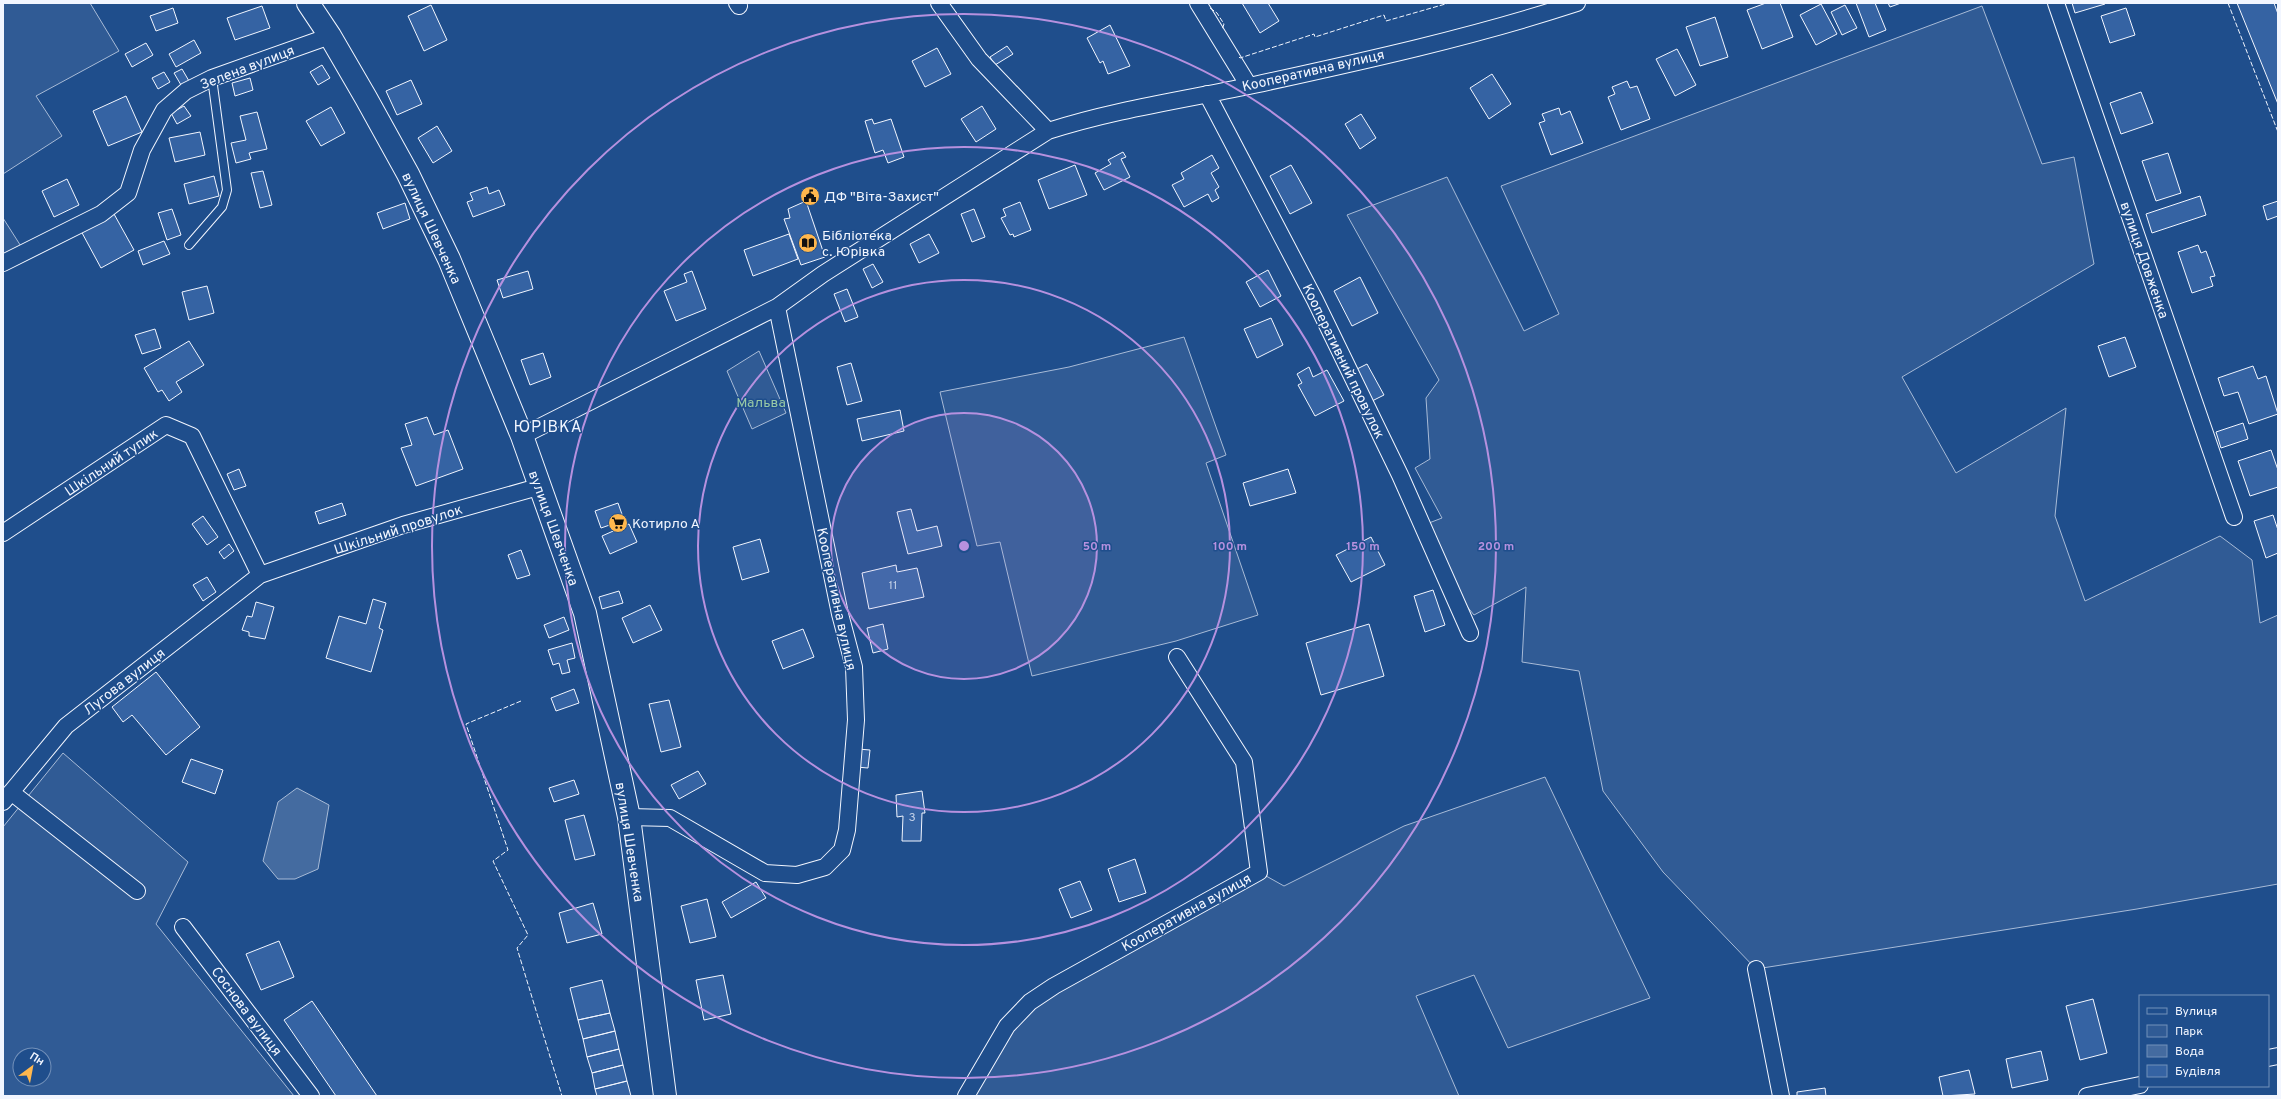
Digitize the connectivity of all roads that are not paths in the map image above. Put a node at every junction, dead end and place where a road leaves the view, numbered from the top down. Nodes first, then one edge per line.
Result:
1 (308, 3) edge
2 (939, 3) edge
3 (1198, 3) edge
4 (1577, 3) edge
5 (2056, 3) edge
6 (330, 36) junction
7 (212, 78) junction
8 (1249, 86) junction
9 (1207, 94) junction
10 (1048, 131) junction
11 (189, 245) dead end
12 (3, 263) edge
13 (777, 307) junction
14 (522, 436) junction
15 (538, 487) junction
16 (2234, 517) dead end
17 (3, 533) edge
18 (260, 575) junction
19 (1470, 633) dead end
20 (1177, 657) dead end
21 (7, 797) edge
22 (629, 817) junction
23 (137, 891) dead end
24 (183, 927) dead end
25 (1756, 970) dead end
26 (2139, 1085) edge
27 (311, 1096) edge
28 (665, 1096) edge
29 (966, 1096) edge
30 (1781, 1096) edge
31 (2087, 1096) edge

1 - 6 street, вулиця Шевченка
2 - 10 street
3 - 8 street
4 - 8 street, Кооперативна вулиця
5 - 16 street, вулиця Довженка
6 - 7 street, Зелена вулиця
6 - 14 street, вулиця Шевченка
7 - 11 lane
7 - 12 street, Зелена вулиця
8 - 9 street, Кооперативна вулиця
9 - 10 street, Кооперативна вулиця
9 - 19 street, Кооперативний провулок
10 - 13 street, Кооперативна вулиця
13 - 14 street, Кооперативна вулиця
13 - 22 street, Кооперативна вулиця
14 - 15 street, вулиця Шевченка
15 - 18 street, Шкільний провулок
15 - 22 street, вулиця Шевченка
17 - 18 street, Шкільний тупик
18 - 21 street, Лугова вулиця
20 - 29 street, Кооперативна вулиця
21 - 23 street
22 - 28 street, вулиця Шевченка
24 - 27 street, Соснова вулиця
25 - 30 street
26 - 31 street

